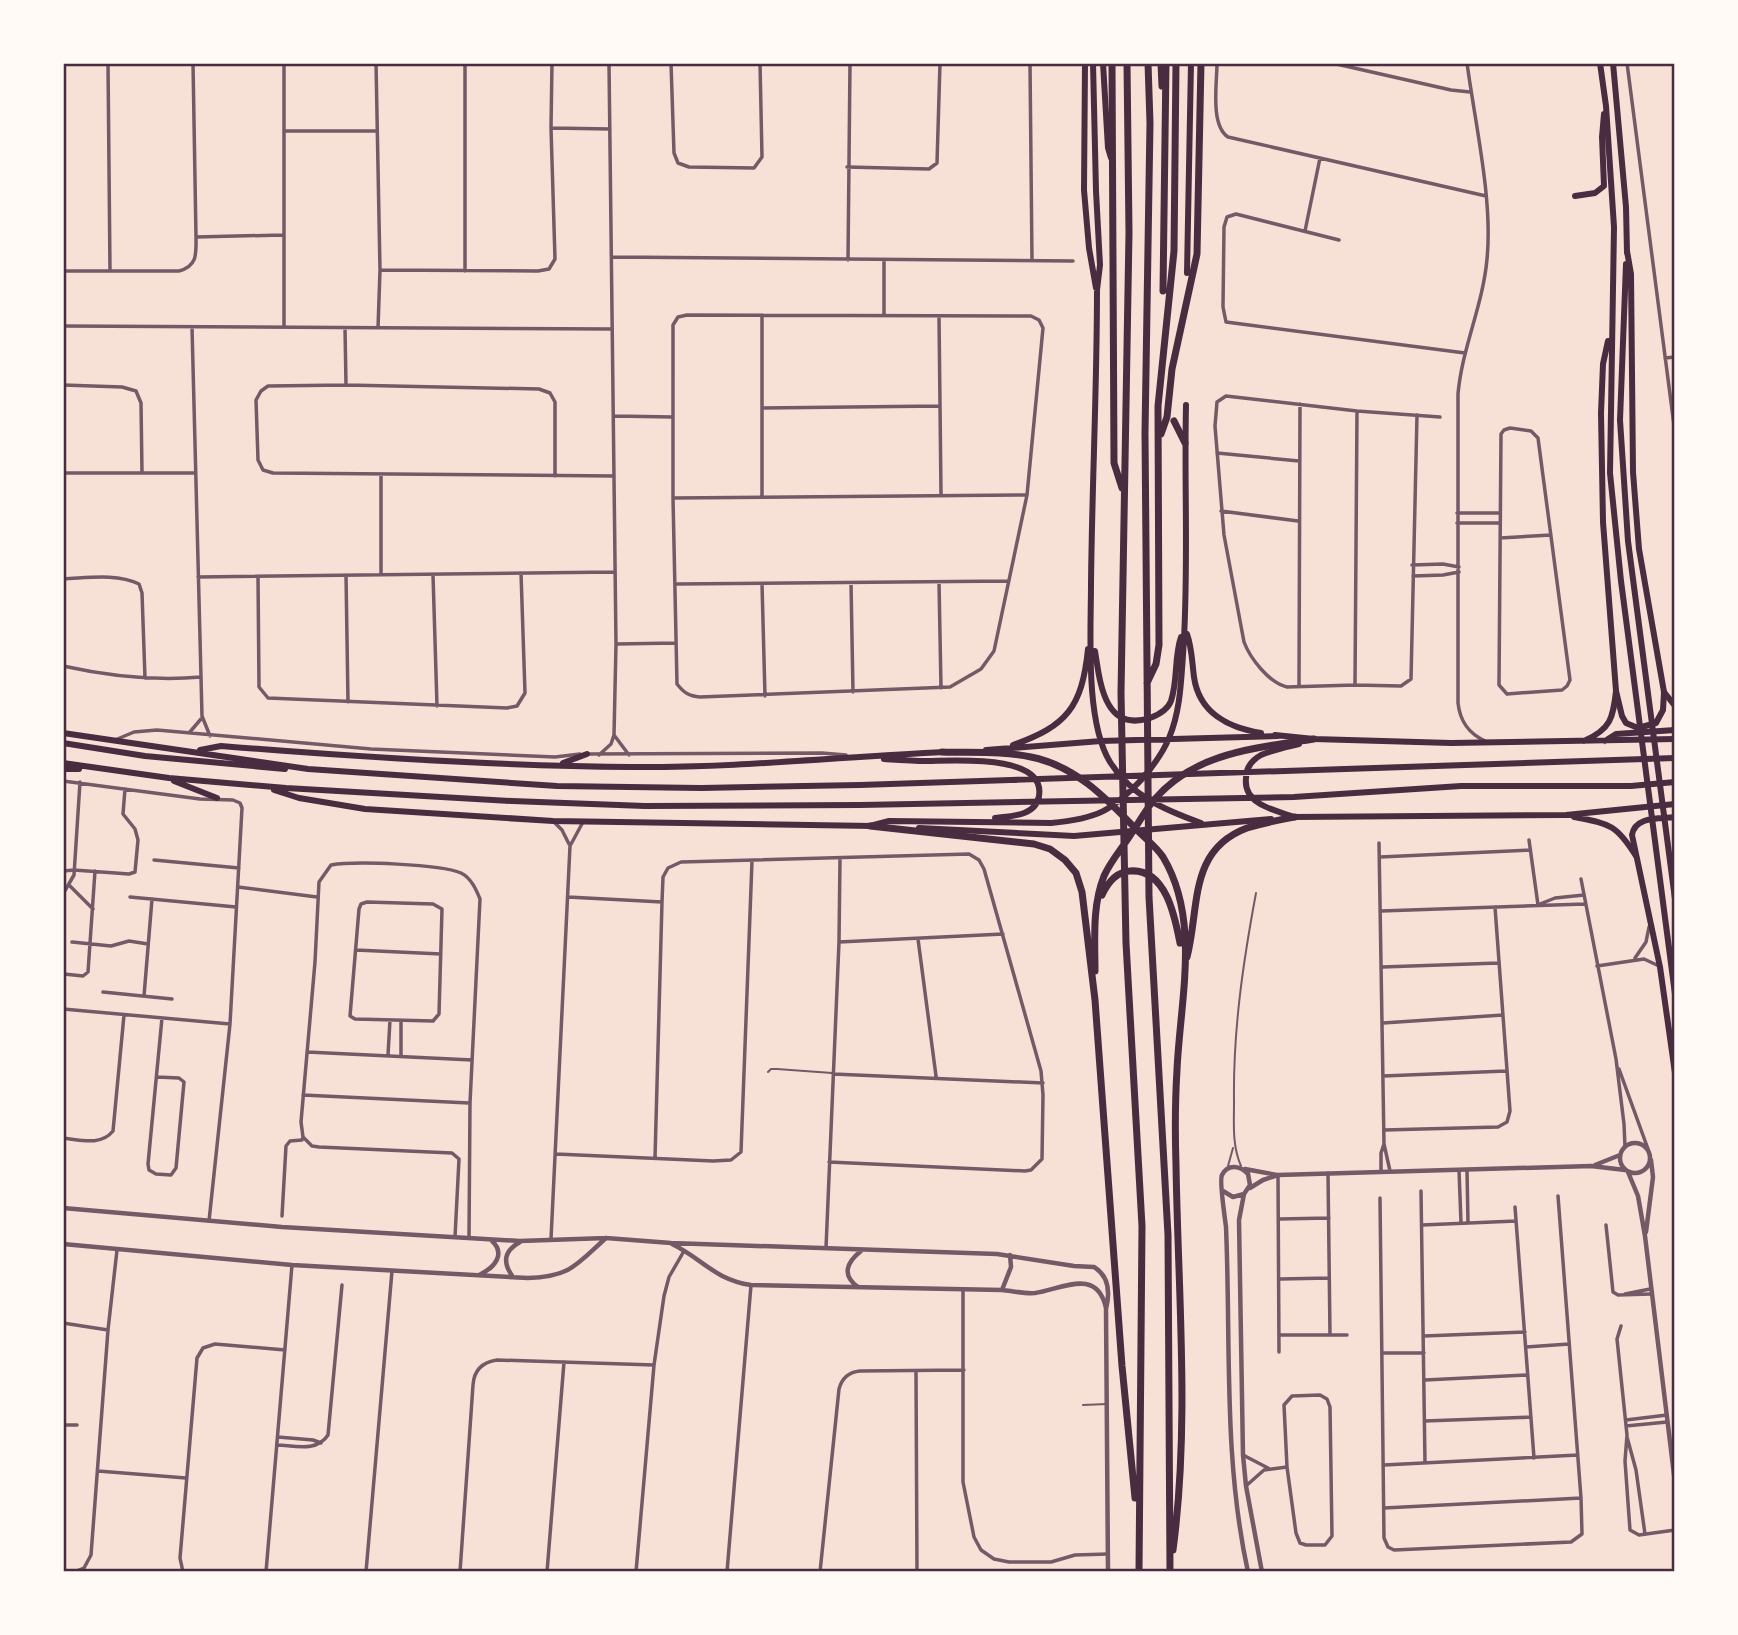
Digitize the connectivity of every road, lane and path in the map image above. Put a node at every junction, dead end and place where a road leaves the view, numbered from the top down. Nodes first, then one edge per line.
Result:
1 (108, 63) edge
2 (193, 63) edge
3 (284, 63) edge
4 (376, 63) edge
5 (465, 63) edge
6 (552, 63) edge
7 (609, 63) edge
8 (671, 63) edge
9 (760, 63) edge
10 (850, 63) edge
11 (940, 63) edge
12 (1030, 63) edge
13 (1085, 63) edge
14 (1093, 63) edge
15 (1103, 63) edge
16 (1112, 63) edge
17 (1127, 63) edge
18 (1148, 63) edge
19 (1161, 63) edge
20 (1166, 63) edge
21 (1176, 63) edge
22 (1191, 63) edge
23 (1202, 63) edge
24 (1217, 63) edge
25 (1332, 63) edge
26 (1467, 63) edge
27 (1600, 63) edge
28 (1613, 63) edge
29 (1627, 63) edge
30 (1471, 92) junction
31 (1606, 106) junction
32 (1165, 111) junction
33 (551, 128) junction
34 (610, 129) junction
35 (285, 131) junction
36 (377, 131) junction
37 (1320, 158) junction
38 (1113, 163) junction
39 (847, 167) junction
40 (1486, 196) junction
41 (1576, 196) dead end
42 (1305, 231) junction
43 (283, 235) junction
44 (196, 237) junction
45 (1339, 240) dead end
46 (1627, 251) junction
47 (612, 257) junction
48 (848, 260) junction
49 (1031, 260) junction
50 (884, 261) junction
51 (1073, 261) dead end
52 (380, 270) junction
53 (63, 271) edge
54 (110, 271) junction
55 (465, 271) junction
56 (1187, 273) dead end
57 (1097, 290) junction
58 (1163, 291) dead end
59 (762, 315) junction
60 (884, 315) junction
61 (939, 316) junction
62 (63, 326) edge
63 (192, 327) junction
64 (284, 327) junction
65 (345, 328) junction
66 (378, 328) junction
67 (612, 329) junction
68 (1611, 332) junction
69 (1465, 353) junction
70 (1675, 357) edge
71 (1665, 358) junction
72 (63, 385) edge
73 (346, 385) junction
74 (1300, 404) junction
75 (1186, 405) dead end
76 (940, 406) junction
77 (762, 408) junction
78 (1357, 411) junction
79 (1417, 415) junction
80 (614, 416) junction
81 (673, 417) junction
82 (1440, 417) dead end
83 (1174, 421) dead end
84 (1675, 433) edge
85 (1160, 438) junction
86 (1185, 443) junction
87 (1217, 453) junction
88 (1299, 461) junction
89 (142, 473) junction
90 (196, 473) junction
91 (63, 474) edge
92 (381, 474) junction
93 (555, 476) junction
94 (614, 476) junction
95 (1124, 493) junction
96 (941, 494) junction
97 (1027, 495) junction
98 (762, 496) junction
99 (673, 498) junction
100 (1221, 511) junction
101 (1457, 513) junction
102 (1500, 513) junction
103 (1298, 521) junction
104 (1457, 523) junction
105 (1500, 523) junction
106 (1551, 535) junction
107 (1500, 538) junction
108 (1412, 565) junction
109 (1459, 570) junction
110 (615, 572) junction
111 (521, 573) junction
112 (433, 574) junction
113 (346, 575) junction
114 (381, 575) junction
115 (258, 576) junction
116 (1413, 576) junction
117 (198, 577) junction
118 (63, 579) edge
119 (1009, 581) junction
120 (939, 582) junction
121 (851, 583) junction
122 (676, 584) junction
123 (762, 584) junction
124 (1091, 626) junction
125 (1185, 628) junction
126 (676, 643) junction
127 (616, 644) junction
128 (63, 666) edge
129 (201, 677) junction
130 (145, 678) junction
131 (1147, 684) junction
132 (1354, 685) junction
133 (1299, 687) junction
134 (940, 688) junction
135 (1616, 691) junction
136 (853, 692) junction
137 (1664, 692) junction
138 (765, 696) junction
139 (348, 702) junction
140 (437, 706) junction
141 (1675, 706) edge
142 (202, 713) junction
143 (1675, 730) edge
144 (65, 731) edge
145 (189, 733) junction
146 (614, 735) junction
147 (211, 736) junction
148 (1278, 736) junction
149 (1169, 739) junction
150 (1675, 739) edge
151 (1314, 740) junction
152 (113, 741) junction
153 (1101, 741) junction
154 (1605, 741) junction
155 (1582, 742) junction
156 (63, 743) edge
157 (1492, 743) junction
158 (1001, 749) junction
159 (194, 752) junction
160 (942, 752) junction
161 (587, 754) junction
162 (599, 755) junction
163 (629, 755) junction
164 (862, 756) junction
165 (1675, 758) edge
166 (63, 763) edge
167 (553, 765) junction
168 (92, 768) junction
169 (63, 769) edge
170 (308, 769) junction
171 (169, 779) junction
172 (63, 780) edge
173 (80, 782) junction
174 (1675, 782) edge
175 (265, 786) junction
176 (125, 789) junction
177 (1133, 789) junction
178 (217, 799) junction
179 (1151, 802) junction
180 (1675, 804) edge
181 (1115, 806) junction
182 (1566, 815) junction
183 (1294, 817) junction
184 (1675, 817) edge
185 (553, 821) junction
186 (979, 821) junction
187 (583, 822) junction
188 (1206, 825) junction
189 (870, 826) junction
190 (1135, 829) junction
191 (1529, 840) dead end
192 (1379, 843) dead end
193 (570, 846) junction
194 (1530, 850) junction
195 (1636, 856) junction
196 (1380, 857) junction
197 (840, 858) junction
198 (154, 860) dead end
199 (752, 861) junction
200 (239, 868) junction
201 (74, 870) junction
202 (63, 871) edge
203 (95, 872) junction
204 (1581, 879) dead end
205 (70, 886) junction
206 (238, 887) junction
207 (1256, 893) dead end
208 (63, 894) edge
209 (1584, 895) junction
210 (317, 897) junction
211 (568, 897) junction
212 (130, 898) dead end
213 (1675, 899) edge
214 (152, 900) junction
215 (662, 902) junction
216 (1585, 904) junction
217 (1538, 905) junction
218 (237, 906) junction
219 (1495, 907) junction
220 (93, 909) junction
221 (1096, 909) junction
222 (1381, 911) junction
223 (1650, 920) junction
224 (1003, 934) junction
225 (918, 939) junction
226 (72, 942) dead end
227 (839, 942) junction
228 (90, 944) junction
229 (148, 944) junction
230 (355, 950) junction
231 (441, 954) junction
232 (1634, 959) junction
233 (1499, 963) junction
234 (1185, 964) junction
235 (1597, 966) junction
236 (1382, 967) junction
237 (1660, 967) junction
238 (64, 974) edge
239 (103, 992) dead end
240 (1675, 994) edge
241 (144, 996) junction
242 (172, 999) dead end
243 (1095, 1000) junction
244 (63, 1009) edge
245 (124, 1015) junction
246 (1503, 1016) junction
247 (162, 1018) junction
248 (390, 1020) junction
249 (401, 1021) junction
250 (1382, 1023) junction
251 (229, 1024) junction
252 (307, 1052) junction
253 (388, 1055) junction
254 (401, 1056) junction
255 (1616, 1059) junction
256 (472, 1060) junction
257 (1506, 1071) junction
258 (768, 1072) dead end
259 (833, 1073) junction
260 (1675, 1073) edge
261 (1383, 1076) junction
262 (157, 1077) junction
263 (936, 1077) junction
264 (1043, 1083) junction
265 (303, 1096) junction
266 (470, 1103) junction
267 (1384, 1130) junction
268 (303, 1137) junction
269 (63, 1138) edge
270 (1234, 1143) junction
271 (1384, 1144) junction
272 (1625, 1147) junction
273 (1648, 1149) junction
274 (556, 1154) junction
275 (1620, 1155) junction
276 (459, 1158) junction
277 (471, 1158) junction
278 (654, 1158) junction
279 (1651, 1158) junction
280 (829, 1162) junction
281 (1591, 1166) junction
282 (1227, 1169) junction
283 (1242, 1169) junction
284 (1459, 1170) junction
285 (1467, 1170) junction
286 (1381, 1171) junction
287 (1390, 1171) junction
288 (1627, 1171) junction
289 (1328, 1173) junction
290 (1278, 1175) junction
291 (1249, 1188) junction
292 (1223, 1191) junction
293 (1421, 1191) dead end
294 (1244, 1194) junction
295 (1558, 1196) dead end
296 (1380, 1198) dead end
297 (1515, 1207) dead end
298 (63, 1208) edge
299 (282, 1216) dead end
300 (1329, 1217) junction
301 (1279, 1219) junction
302 (209, 1221) junction
303 (1516, 1221) junction
304 (1461, 1223) junction
305 (1468, 1223) junction
306 (1422, 1225) junction
307 (1606, 1225) dead end
308 (1645, 1236) junction
309 (456, 1237) junction
310 (469, 1238) junction
311 (606, 1238) junction
312 (490, 1239) junction
313 (551, 1239) junction
314 (520, 1241) junction
315 (671, 1243) junction
316 (63, 1244) edge
317 (826, 1248) junction
318 (117, 1250) junction
319 (685, 1250) junction
320 (862, 1250) junction
321 (1010, 1255) junction
322 (292, 1265) junction
323 (392, 1271) junction
324 (479, 1276) junction
325 (513, 1277) junction
326 (1329, 1278) junction
327 (1280, 1279) junction
328 (342, 1285) dead end
329 (751, 1285) junction
330 (859, 1288) junction
331 (963, 1290) junction
332 (1002, 1290) junction
333 (1651, 1292) junction
334 (1106, 1309) junction
335 (63, 1323) edge
336 (1622, 1326) dead end
337 (108, 1330) junction
338 (1525, 1332) junction
339 (1279, 1335) junction
340 (1330, 1335) junction
341 (1347, 1335) dead end
342 (1424, 1336) junction
343 (1569, 1344) junction
344 (1526, 1347) junction
345 (285, 1350) junction
346 (1279, 1352) dead end
347 (1383, 1353) junction
348 (1424, 1353) junction
349 (564, 1362) junction
350 (654, 1365) junction
351 (916, 1370) junction
352 (964, 1370) junction
353 (1528, 1374) junction
354 (1424, 1380) junction
355 (1107, 1404) junction
356 (1083, 1405) dead end
357 (1531, 1417) junction
358 (1667, 1418) junction
359 (1626, 1420) junction
360 (1425, 1422) junction
361 (63, 1424) edge
362 (77, 1425) dead end
363 (1626, 1426) junction
364 (1627, 1435) junction
365 (278, 1437) junction
366 (321, 1443) junction
367 (278, 1445) junction
368 (1243, 1455) junction
369 (1578, 1455) junction
370 (1534, 1458) junction
371 (1425, 1463) junction
372 (1384, 1465) junction
373 (1287, 1467) junction
374 (1268, 1468) junction
375 (98, 1471) junction
376 (186, 1478) junction
377 (1675, 1483) edge
378 (1246, 1486) junction
379 (1581, 1498) junction
380 (1384, 1508) junction
381 (1675, 1530) edge
382 (1645, 1534) junction
383 (1139, 1537) junction
384 (1108, 1554) junction
385 (74, 1572) edge
386 (184, 1572) edge
387 (266, 1572) edge
388 (366, 1572) edge
389 (460, 1572) edge
390 (547, 1572) edge
391 (636, 1572) edge
392 (727, 1572) edge
393 (820, 1572) edge
394 (918, 1572) edge
395 (1108, 1572) edge
396 (1139, 1572) edge
397 (1170, 1572) edge
398 (1248, 1572) edge
399 (1262, 1572) edge

1 - 54 street
2 - 44 street
3 - 35 street
4 - 36 street
5 - 55 street
6 - 33 street
7 - 34 street
8 - 9 street
10 - 39 street
11 - 39 street
12 - 49 street
13 - 57 main road
14 - 57 main road
15 - 38 main road
16 - 38 highway
17 - 95 highway
18 - 131 highway
19 - 32 highway
20 - 32 highway
21 - 85 highway
22 - 56 main road
23 - 85 highway
24 - 37 street
25 - 30 street
26 - 30 street
27 - 31 main road
28 - 46 main road
29 - 71 street
30 - 40 street
31 - 41 main road
31 - 68 main road
32 - 58 highway
33 - 34 street
33 - 55 street
34 - 47 street
35 - 36 street
35 - 43 street
36 - 52 street
37 - 40 street
37 - 42 street
38 - 95 highway
39 - 48 street
40 - 69 street
42 - 45 street
42 - 69 street
43 - 44 street
43 - 64 street
44 - 54 street
46 - 137 main road
46 - 213 main road
47 - 48 street
47 - 67 street
48 - 50 street
49 - 50 street
49 - 51 street
50 - 60 street
52 - 55 street
52 - 66 street
53 - 54 street
57 - 124 main road
59 - 60 street
59 - 77 street
59 - 81 street
60 - 61 street
61 - 76 street
61 - 97 street
62 - 63 street
63 - 64 street
63 - 90 street
64 - 65 street
65 - 66 street
65 - 73 street
66 - 67 street
67 - 80 street
68 - 135 main road
68 - 240 main road
69 - 101 street
70 - 71 street
71 - 84 street
72 - 89 street
73 - 92 street
73 - 93 street
74 - 78 street
74 - 87 street
74 - 88 street
75 - 86 main road
76 - 77 street
76 - 96 street
77 - 98 street
78 - 79 street
78 - 132 street
79 - 82 street
79 - 108 street
80 - 81 street
80 - 94 street
81 - 99 street
83 - 86 highway
85 - 131 highway
86 - 125 main road
87 - 88 street
87 - 100 street
88 - 103 street
89 - 90 street
89 - 91 street
90 - 117 street
92 - 93 street
92 - 114 street
93 - 94 street
94 - 110 street
95 - 383 highway
96 - 97 street
96 - 98 street
97 - 119 street
98 - 99 street
99 - 122 street
100 - 103 street
100 - 133 street
101 - 102 street
101 - 104 street
102 - 105 street
102 - 106 street
103 - 133 street
104 - 105 street
104 - 109 street
105 - 107 street
106 - 107 street
106 - 107 street
108 - 109 street
108 - 116 street
109 - 116 street
109 - 157 street
110 - 111 street
110 - 127 street
111 - 112 street
111 - 140 street
112 - 114 street
112 - 140 street
113 - 114 street
113 - 115 street
113 - 139 street
115 - 117 street
115 - 139 street
116 - 132 street
117 - 129 street
118 - 130 street
119 - 120 street
119 - 134 street
120 - 121 street
120 - 134 street
121 - 123 street
121 - 136 street
122 - 123 street
122 - 126 street
123 - 138 street
124 - 125 main road
124 - 153 main road
124 - 158 main road
125 - 148 main road
125 - 149 main road
126 - 127 street
126 - 138 street
127 - 146 street
128 - 130 street
129 - 130 street
129 - 142 street
131 - 397 highway
132 - 133 street
134 - 136 street
135 - 137 main road
135 - 155 main road
136 - 138 street
137 - 141 main road
139 - 140 street
142 - 145 street
142 - 147 street
143 - 154 main road
144 - 152 main road
145 - 147 street
145 - 152 street
146 - 162 street
146 - 163 street
147 - 161 street
148 - 149 main road
148 - 151 main road
149 - 153 main road
149 - 177 main road
150 - 154 main road
151 - 157 main road
151 - 179 highway
151 - 183 main road
152 - 159 main road
153 - 158 main road
153 - 177 main road
154 - 155 main road
155 - 157 main road
156 - 170 main road
158 - 160 main road
159 - 167 main road
159 - 170 main road
160 - 164 main road
160 - 181 highway
161 - 162 street
161 - 167 main road
162 - 163 street
163 - 164 street
164 - 167 main road
164 - 186 main road
165 - 170 main road
166 - 168 main road
168 - 169 main road
168 - 171 main road
171 - 175 main road
171 - 178 main road
172 - 173 street
173 - 176 street
173 - 201 street
174 - 175 main road
175 - 185 main road
176 - 178 street
176 - 203 street
177 - 179 main road
177 - 181 main road
178 - 200 street
179 - 188 main road
179 - 190 highway
180 - 182 main road
181 - 186 main road
181 - 190 highway
182 - 183 main road
182 - 195 main road
183 - 188 main road
183 - 234 highway
184 - 195 main road
185 - 187 main road
185 - 193 street
186 - 189 main road
187 - 189 main road
187 - 193 street
188 - 190 main road
189 - 190 main road
189 - 243 highway
190 - 221 highway
190 - 234 highway
191 - 194 street
192 - 196 street
193 - 211 street
194 - 196 street
194 - 217 street
195 - 223 main road
196 - 222 street
197 - 199 street
197 - 224 street
197 - 227 street
198 - 200 street
199 - 215 street
199 - 278 street
200 - 206 street
201 - 202 street
201 - 203 street
201 - 205 street
203 - 220 street
204 - 209 street
205 - 208 street
205 - 220 street
206 - 210 street
206 - 218 street
207 - 270 lane
209 - 216 street
209 - 217 street
210 - 252 street
210 - 256 street
211 - 215 street
211 - 274 street
212 - 214 street
214 - 218 street
214 - 229 street
215 - 278 street
216 - 217 street
216 - 235 street
217 - 219 street
218 - 251 street
219 - 222 street
219 - 233 street
220 - 228 street
221 - 234 highway
221 - 243 highway
222 - 236 street
223 - 232 street
223 - 237 main road
224 - 225 street
224 - 264 street
225 - 227 street
225 - 263 street
226 - 228 street
227 - 259 street
228 - 229 street
228 - 238 street
229 - 241 street
230 - 231 street
230 - 231 street
230 - 248 street
231 - 249 street
232 - 235 street
232 - 237 street
233 - 236 street
233 - 246 street
234 - 397 highway
235 - 255 street
236 - 250 street
237 - 260 main road
239 - 241 street
241 - 242 street
243 - 383 highway
244 - 245 street
245 - 247 street
245 - 269 street
246 - 250 street
246 - 257 street
247 - 251 street
247 - 262 street
248 - 249 street
248 - 253 street
249 - 254 street
250 - 261 street
251 - 302 street
252 - 253 street
252 - 265 street
253 - 254 street
254 - 256 street
255 - 272 street
255 - 273 street
256 - 266 street
257 - 261 street
257 - 267 street
258 - 259 lane
259 - 263 street
259 - 280 street
261 - 267 street
262 - 262 street
263 - 264 street
264 - 280 street
265 - 266 street
265 - 268 street
266 - 277 street
267 - 271 street
268 - 276 street
268 - 299 street
270 - 282 lane
270 - 283 lane
271 - 286 street
271 - 287 street
272 - 273 street
272 - 275 street
273 - 279 street
274 - 278 street
274 - 313 street
275 - 281 street
275 - 288 street
276 - 277 street
276 - 309 street
277 - 310 street
279 - 288 street
279 - 308 street
280 - 317 street
281 - 285 street
281 - 288 street
282 - 283 street
282 - 292 street
283 - 290 street
283 - 291 street
284 - 285 street
284 - 287 street
284 - 304 street
285 - 305 street
286 - 287 street
286 - 289 street
288 - 308 street
289 - 290 street
289 - 300 street
290 - 291 street
290 - 301 street
291 - 294 street
292 - 294 street
292 - 398 street
293 - 306 street
294 - 368 street
295 - 343 street
296 - 347 street
297 - 303 street
298 - 302 street
300 - 301 street
300 - 326 street
301 - 327 street
302 - 309 street
303 - 305 street
303 - 338 street
304 - 305 street
304 - 306 street
306 - 342 street
307 - 333 street
308 - 333 street
309 - 310 street
310 - 312 street
311 - 313 street
311 - 315 street
311 - 325 street
312 - 314 street
312 - 324 street
313 - 314 street
314 - 325 street
315 - 317 street
315 - 319 street
316 - 318 street
317 - 320 street
318 - 322 street
318 - 337 street
319 - 329 street
319 - 350 street
320 - 321 street
320 - 330 street
321 - 332 street
321 - 334 street
322 - 323 street
322 - 345 street
323 - 324 street
323 - 388 street
324 - 325 street
326 - 327 street
326 - 340 street
327 - 339 street
328 - 366 street
329 - 330 street
329 - 392 street
330 - 331 street
331 - 332 street
331 - 352 street
332 - 334 street
333 - 358 street
334 - 355 street
335 - 337 street
336 - 359 street
337 - 375 street
338 - 342 street
338 - 344 street
339 - 340 street
339 - 346 street
340 - 341 street
342 - 348 street
343 - 344 street
343 - 369 street
344 - 353 street
345 - 365 street
345 - 376 street
347 - 348 street
347 - 372 street
348 - 354 street
349 - 350 street
349 - 389 street
349 - 390 street
350 - 391 street
351 - 352 street
351 - 393 street
351 - 394 street
352 - 384 street
353 - 354 street
353 - 357 street
354 - 360 street
355 - 356 lane
355 - 384 street
357 - 360 street
357 - 370 street
358 - 359 street
358 - 363 street
358 - 377 street
359 - 363 street
360 - 371 street
361 - 362 street
363 - 364 street
364 - 382 street
364 - 382 street
365 - 366 street
365 - 367 street
366 - 367 street
367 - 387 street
368 - 374 street
368 - 378 street
369 - 370 street
369 - 379 street
370 - 371 street
371 - 372 street
372 - 380 street
373 - 373 street
373 - 374 street
374 - 378 street
375 - 376 street
375 - 385 street
376 - 386 street
378 - 399 street
379 - 380 street
379 - 380 street
381 - 382 street
383 - 396 highway
384 - 395 street

